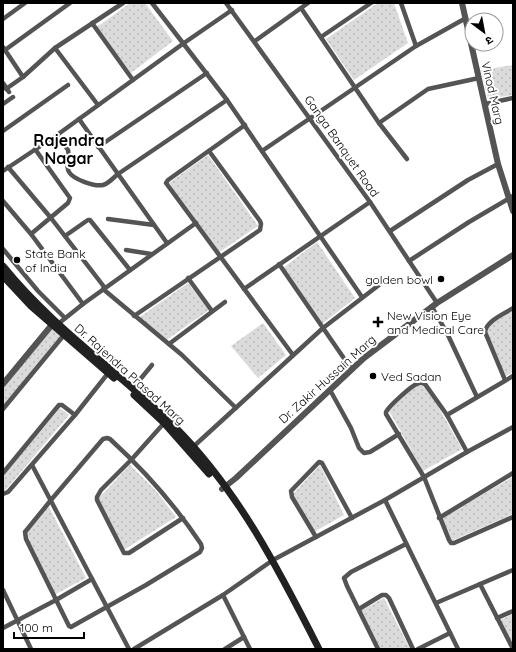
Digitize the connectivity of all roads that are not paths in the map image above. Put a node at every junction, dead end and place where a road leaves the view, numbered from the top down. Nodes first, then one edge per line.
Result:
1 (25, 3) edge
2 (70, 3) edge
3 (123, 3) edge
4 (152, 3) edge
5 (226, 3) edge
6 (308, 3) edge
7 (371, 3) edge
8 (401, 3) edge
9 (301, 8) junction
10 (232, 10) junction
11 (3, 19) edge
12 (464, 19) edge
13 (92, 23) junction
14 (321, 37) junction
15 (255, 41) junction
16 (184, 43) junction
17 (416, 46) junction
18 (4, 48) edge
19 (55, 48) junction
20 (473, 52) edge
21 (207, 73) junction
22 (23, 77) junction
23 (479, 78) junction
24 (133, 80) junction
25 (3, 83) edge
26 (68, 85) dead end
27 (356, 88) junction
28 (13, 97) dead end
29 (513, 98) edge
30 (227, 100) junction
31 (3, 104) edge
32 (484, 104) junction
33 (98, 105) junction
34 (79, 119) junction
35 (310, 119) junction
36 (379, 123) junction
37 (245, 125) junction
38 (3, 131) edge
39 (57, 135) junction
40 (98, 147) junction
41 (35, 149) junction
42 (209, 150) junction
43 (262, 151) junction
44 (407, 159) dead end
45 (498, 164) junction
46 (8, 167) junction
47 (3, 171) edge
48 (118, 174) junction
49 (511, 197) edge
50 (3, 201) edge
51 (370, 202) junction
52 (513, 211) edge
53 (51, 218) junction
54 (108, 219) dead end
55 (196, 223) junction
56 (154, 225) junction
57 (390, 231) junction
58 (31, 234) junction
59 (65, 236) junction
60 (321, 236) junction
61 (167, 243) junction
62 (3, 249) edge
63 (126, 250) dead end
64 (151, 254) junction
65 (513, 255) edge
66 (220, 257) junction
67 (409, 261) junction
68 (280, 264) junction
69 (3, 266) edge
70 (130, 270) junction
71 (3, 276) edge
72 (188, 278) junction
73 (379, 285) dead end
74 (104, 288) junction
75 (244, 290) junction
76 (362, 297) junction
77 (225, 302) dead end
78 (83, 304) junction
79 (434, 305) junction
80 (513, 308) edge
81 (212, 311) junction
82 (134, 316) junction
83 (65, 318) junction
84 (54, 323) junction
85 (323, 328) junction
86 (64, 335) junction
87 (169, 344) junction
88 (293, 355) junction
89 (152, 365) dead end
90 (352, 370) junction
91 (110, 372) junction
92 (513, 376) edge
93 (3, 379) edge
94 (505, 380) junction
95 (3, 384) edge
96 (133, 388) junction
97 (330, 390) junction
98 (477, 397) junction
99 (236, 408) junction
100 (3, 409) edge
101 (75, 415) junction
102 (447, 415) junction
103 (166, 422) junction
104 (513, 427) edge
105 (399, 434) junction
106 (194, 447) junction
107 (467, 452) junction
108 (132, 459) junction
109 (32, 465) junction
110 (3, 473) edge
111 (513, 473) edge
112 (424, 476) junction
113 (224, 488) junction
114 (3, 494) edge
115 (50, 500) junction
116 (385, 500) junction
117 (513, 517) edge
118 (183, 518) junction
119 (352, 518) junction
120 (439, 518) junction
121 (316, 537) junction
122 (406, 544) junction
123 (271, 561) junction
124 (513, 570) edge
125 (92, 579) junction
126 (480, 584) junction
127 (3, 590) edge
128 (223, 595) junction
129 (56, 600) junction
130 (436, 603) junction
131 (107, 607) junction
132 (359, 609) junction
133 (513, 610) edge
134 (497, 618) junction
135 (17, 621) junction
136 (3, 628) edge
137 (450, 633) junction
138 (244, 637) junction
139 (513, 648) edge
140 (31, 649) edge
141 (130, 649) edge
142 (134, 649) edge
143 (225, 649) edge
144 (250, 649) edge
145 (314, 649) edge
146 (319, 649) edge
147 (378, 649) edge
148 (414, 649) edge
149 (418, 649) edge
150 (458, 649) edge

1 - 11 street
2 - 18 street
3 - 13 street
4 - 16 street
5 - 10 street, Ganga Banquet Road
6 - 9 street
7 - 14 street
8 - 17 street
9 - 14 street
9 - 15 street
10 - 15 street, Ganga Banquet Road
10 - 16 street
12 - 17 street
13 - 19 street
13 - 24 street
14 - 27 street
15 - 35 street, Ganga Banquet Road
16 - 21 street
16 - 24 street
17 - 27 street
18 - 22 street
19 - 22 street
19 - 33 street
20 - 23 street, Vinod Marg
21 - 30 street
21 - 40 street
22 - 25 street
23 - 32 street, Vinod Marg
23 - 36 street
24 - 33 street
26 - 38 street
27 - 35 street
27 - 36 street
28 - 31 street
29 - 32 street
30 - 37 street
30 - 48 street
32 - 45 street, Vinod Marg
33 - 34 street
34 - 39 street
34 - 40 street
35 - 43 street
35 - 51 street, Ganga Banquet Road
36 - 44 street
37 - 42 street
37 - 43 street
39 - 41 street
39 - 48 street
40 - 48 street
41 - 46 street
41 - 53 street
42 - 55 street
42 - 66 street
43 - 60 street
45 - 49 street, Vinod Marg
45 - 57 street
46 - 47 street
46 - 53 street
48 - 56 street
49 - 52 street, Vinod Marg
49 - 67 street
50 - 58 street
51 - 57 street, Ganga Banquet Road
51 - 60 street
53 - 58 street
53 - 59 street
54 - 56 street
55 - 61 street
55 - 66 street
56 - 61 street
57 - 67 street, Ganga Banquet Road
58 - 78 street
59 - 70 street
59 - 74 street
60 - 68 street
60 - 76 street
61 - 64 street
62 - 83 street
63 - 64 street
64 - 70 street
65 - 79 street, Dr. Zakir Hussain Marg
66 - 72 street
66 - 75 street
67 - 79 street, Ganga Banquet Road
68 - 75 street
68 - 85 street
69 - 84 main road, Dr. Rajendra Prasad Marg
70 - 74 street
71 - 84 main road, Dr. Rajendra Prasad Marg
72 - 81 street
72 - 82 street
73 - 76 street
74 - 78 street
74 - 82 street
75 - 88 street
76 - 85 street
77 - 81 street
78 - 83 street
79 - 90 street, Dr. Zakir Hussain Marg
79 - 98 street, Ganga Banquet Road
80 - 94 street
81 - 87 street
82 - 87 street
83 - 84 street
84 - 86 main road, Dr. Rajendra Prasad Marg
84 - 91 main road, Dr. Rajendra Prasad Marg
84 - 93 street
84 - 95 street
85 - 88 street
85 - 90 street
86 - 91 main road, Dr. Rajendra Prasad Marg
86 - 100 street
87 - 99 street
88 - 99 street
89 - 96 street
90 - 97 street, Dr. Zakir Hussain Marg
91 - 96 main road, Dr. Rajendra Prasad Marg
91 - 101 street
91 - 103 main road, Dr. Rajendra Prasad Marg
92 - 94 street
94 - 98 street
96 - 103 main road, Dr. Rajendra Prasad Marg
97 - 105 street
97 - 113 street, Dr. Zakir Hussain Marg
98 - 102 street
99 - 106 street
101 - 109 street
101 - 110 street
102 - 105 street
102 - 107 street
103 - 106 main road, Dr. Rajendra Prasad Marg
103 - 108 street
103 - 113 main road, Dr. Rajendra Prasad Marg
104 - 107 street
105 - 112 street
106 - 113 main road, Dr. Rajendra Prasad Marg
107 - 112 street
108 - 115 street
108 - 118 street
108 - 118 street
109 - 114 street
109 - 115 street
111 - 120 street
112 - 116 street
112 - 120 street
113 - 123 main road, Dr. Rajendra Prasad Marg
115 - 125 street
115 - 129 street
116 - 119 street
116 - 122 street
117 - 120 street
118 - 131 street
119 - 121 street
119 - 121 street
121 - 123 street
122 - 130 street
122 - 132 street
123 - 128 street
123 - 145 main road, Dr. Rajendra Prasad Marg
123 - 146 main road, Dr. Rajendra Prasad Marg
124 - 126 street
125 - 129 street
125 - 131 street
126 - 130 street
126 - 134 street
127 - 135 street
128 - 138 street
128 - 142 street
129 - 131 street
129 - 135 street
130 - 137 street
131 - 141 street
132 - 147 street
132 - 148 street
133 - 134 street
134 - 139 street
135 - 136 street
135 - 140 street
137 - 149 street
137 - 150 street
138 - 143 street
138 - 144 street

